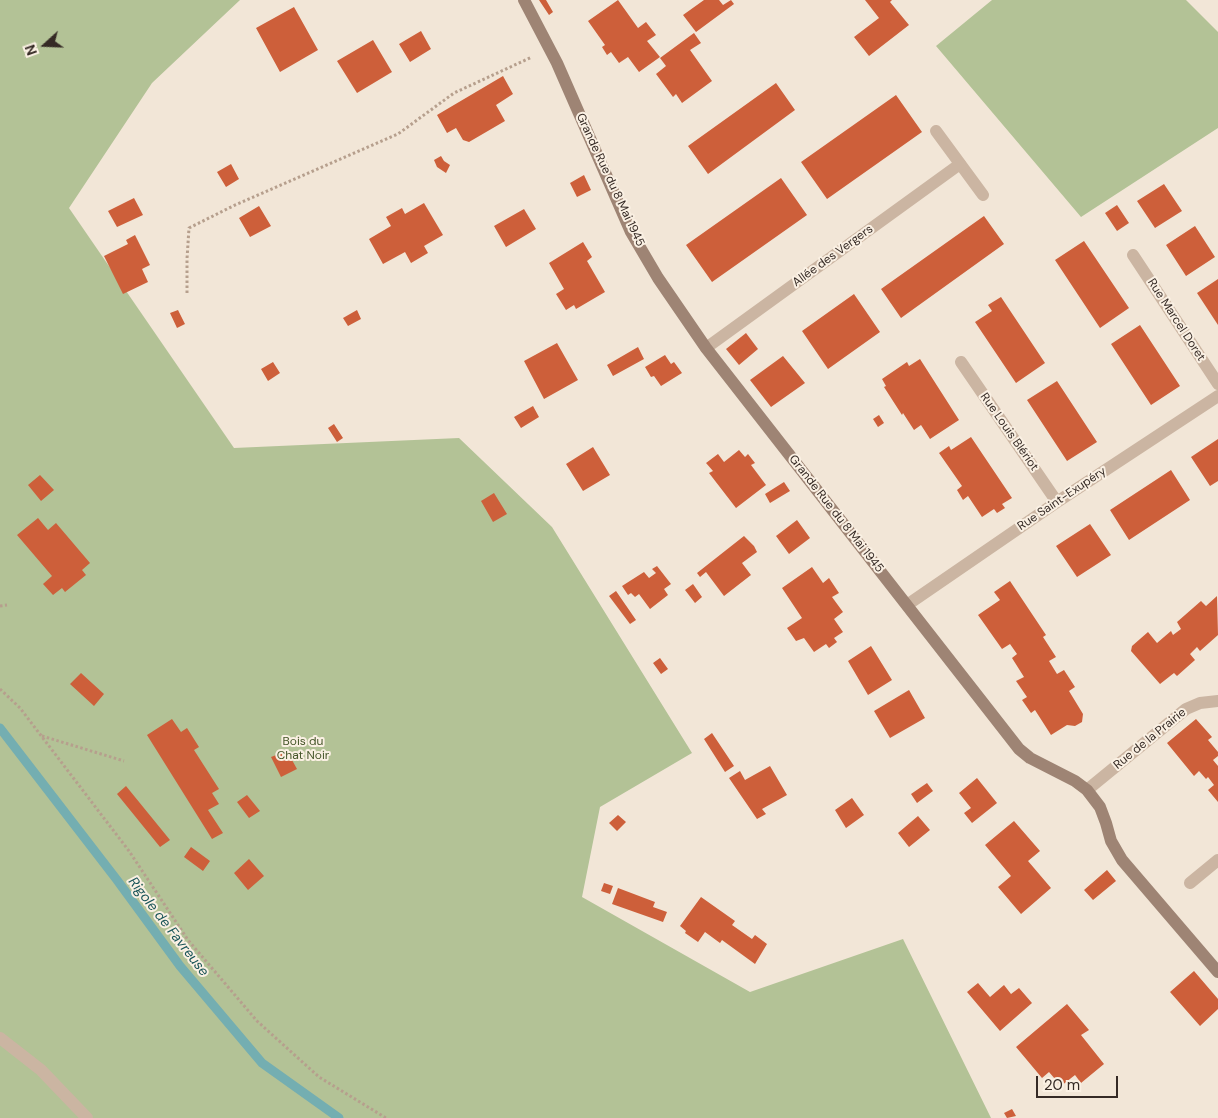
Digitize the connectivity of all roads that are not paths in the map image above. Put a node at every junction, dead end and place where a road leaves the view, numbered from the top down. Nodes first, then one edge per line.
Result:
1 (524, 0) edge
2 (936, 131) dead end
3 (960, 164) junction
4 (983, 195) dead end
5 (1133, 255) dead end
6 (706, 348) junction
7 (961, 362) dead end
8 (1218, 384) edge
9 (1218, 396) edge
10 (1057, 502) junction
11 (907, 605) junction
12 (1218, 701) edge
13 (1087, 790) junction
14 (1218, 860) edge
15 (1190, 883) dead end
16 (1218, 972) edge
17 (0, 1038) edge
18 (87, 1118) edge

1 - 6 main road, Grande Rue du 8 Mai 1945
2 - 3 street
3 - 4 street
3 - 6 street, Allée des Vergers
5 - 8 street, Rue Marcel Doret
6 - 11 main road, Grande Rue du 8 Mai 1945
7 - 10 street, Rue Louis Blériot
9 - 10 street, Rue Saint-Exupéry
10 - 11 street, Rue Saint-Exupéry
11 - 13 main road, Grande Rue du 8 Mai 1945
12 - 13 street, Rue de la Prairie
13 - 16 main road, Grande Rue du 8 Mai 1945
14 - 15 street
17 - 18 street

